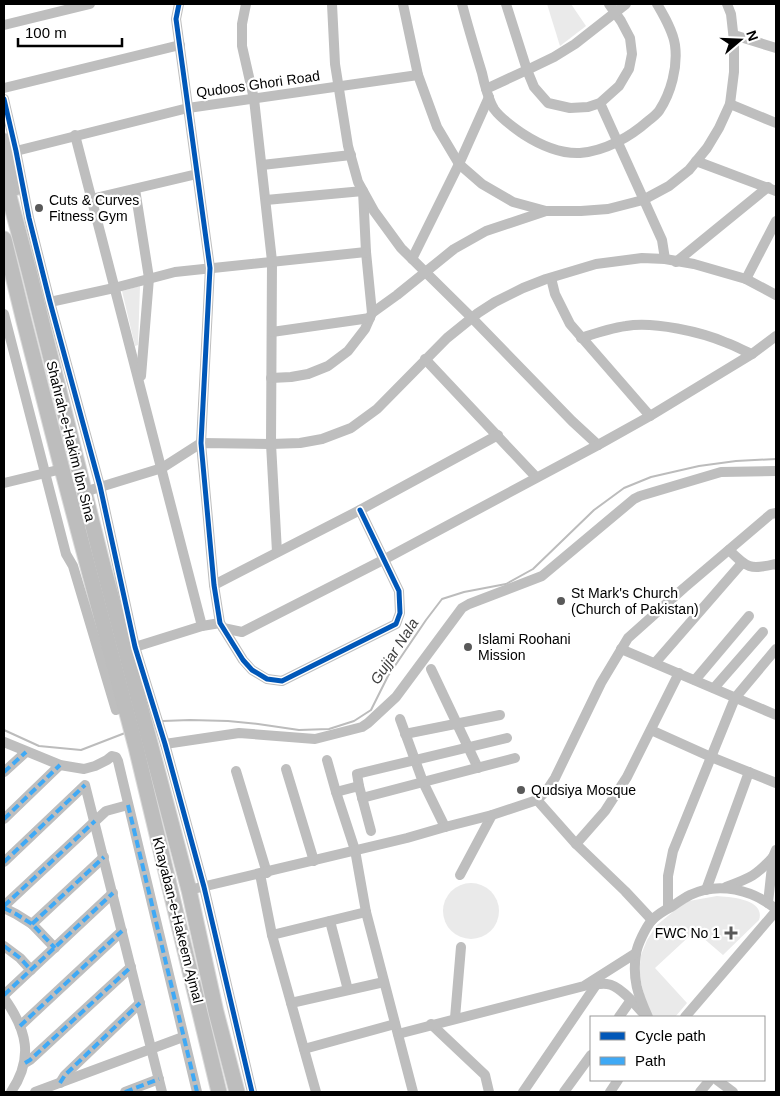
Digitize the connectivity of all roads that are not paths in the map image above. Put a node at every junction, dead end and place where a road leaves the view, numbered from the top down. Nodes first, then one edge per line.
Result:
1 (90, 4) edge
2 (179, 4) edge
3 (246, 4) edge
4 (332, 4) edge
5 (403, 4) edge
6 (462, 4) edge
7 (506, 4) edge
8 (626, 4) edge
9 (657, 4) edge
10 (728, 4) edge
11 (612, 8) edge
12 (4, 24) edge
13 (734, 35) junction
14 (180, 45) junction
15 (776, 48) edge
16 (527, 70) junction
17 (418, 75) junction
18 (338, 86) junction
19 (4, 88) edge
20 (488, 93) junction
21 (4, 99) edge
22 (254, 99) junction
23 (600, 103) junction
24 (730, 104) junction
25 (188, 108) junction
26 (6, 118) edge
27 (776, 123) edge
28 (75, 136) junction
29 (4, 141) edge
30 (618, 142) junction
31 (16, 151) junction
32 (350, 154) junction
33 (696, 161) junction
34 (459, 164) junction
35 (262, 165) junction
36 (197, 174) junction
37 (4, 177) edge
38 (135, 189) junction
39 (772, 189) edge
40 (363, 191) junction
41 (91, 199) junction
42 (266, 200) junction
43 (643, 200) junction
44 (546, 211) junction
45 (776, 221) edge
46 (4, 239) edge
47 (4, 249) edge
48 (366, 252) junction
49 (412, 259) junction
50 (272, 261) junction
51 (671, 261) junction
52 (210, 268) junction
53 (28, 270) junction
54 (11, 271) junction
55 (425, 272) junction
56 (149, 278) junction
57 (551, 278) junction
58 (746, 279) junction
59 (114, 288) junction
60 (776, 295) edge
61 (50, 302) junction
62 (4, 314) edge
63 (371, 315) junction
64 (472, 318) junction
65 (272, 332) junction
66 (776, 336) edge
67 (582, 338) junction
68 (752, 354) junction
69 (425, 359) junction
70 (271, 378) junction
71 (140, 385) junction
72 (650, 416) junction
73 (498, 435) junction
74 (201, 444) junction
75 (271, 444) junction
76 (598, 445) junction
77 (162, 468) junction
78 (62, 469) junction
79 (776, 471) edge
80 (44, 473) junction
81 (536, 478) junction
82 (4, 484) edge
83 (100, 486) junction
84 (84, 492) junction
85 (360, 510) junction
86 (776, 513) edge
87 (729, 550) junction
88 (278, 552) junction
89 (385, 559) junction
90 (742, 563) junction
91 (776, 565) edge
92 (214, 585) junction
93 (749, 616) dead end
94 (222, 625) junction
95 (202, 626) junction
96 (763, 632) dead end
97 (134, 647) junction
98 (621, 649) junction
99 (776, 649) edge
100 (655, 663) junction
101 (431, 669) dead end
102 (679, 673) junction
103 (695, 680) junction
104 (714, 688) junction
105 (735, 698) junction
106 (127, 707) junction
107 (776, 715) edge
108 (500, 716) dead end
109 (400, 719) dead end
110 (457, 724) junction
111 (651, 730) junction
112 (405, 734) junction
113 (507, 738) dead end
114 (4, 742) edge
115 (165, 744) junction
116 (143, 747) junction
117 (469, 747) junction
118 (26, 752) junction
119 (711, 757) junction
120 (515, 758) dead end
121 (327, 760) dead end
122 (415, 760) junction
123 (60, 765) junction
124 (286, 768) dead end
125 (478, 768) junction
126 (236, 771) dead end
127 (4, 772) edge
128 (749, 772) junction
129 (423, 782) junction
130 (776, 783) edge
131 (359, 786) junction
132 (336, 792) junction
133 (362, 798) junction
134 (537, 800) junction
135 (128, 805) junction
136 (492, 815) junction
137 (4, 819) edge
138 (94, 821) junction
139 (445, 827) junction
140 (371, 831) dead end
141 (576, 844) junction
142 (355, 850) junction
143 (775, 853) edge
144 (104, 858) junction
145 (314, 860) junction
146 (4, 862) edge
147 (263, 873) junction
148 (460, 875) dead end
149 (204, 887) junction
150 (720, 888) junction
151 (189, 890) junction
152 (706, 890) junction
153 (112, 893) junction
154 (4, 907) edge
155 (668, 908) junction
156 (774, 908) edge
157 (366, 912) junction
158 (652, 920) junction
159 (330, 921) junction
160 (32, 924) junction
161 (122, 931) junction
162 (272, 935) junction
163 (4, 946) edge
164 (461, 947) dead end
165 (55, 948) junction
166 (636, 953) junction
167 (131, 967) junction
168 (32, 970) junction
169 (384, 982) junction
170 (596, 985) junction
171 (584, 986) junction
172 (348, 990) junction
173 (4, 996) edge
174 (632, 1000) junction
175 (140, 1003) junction
176 (291, 1004) junction
177 (620, 1016) edge
178 (646, 1016) edge
179 (647, 1016) edge
180 (686, 1016) edge
181 (455, 1018) junction
182 (431, 1024) junction
183 (20, 1026) junction
184 (396, 1029) junction
185 (183, 1037) junction
186 (151, 1048) junction
187 (304, 1049) junction
188 (590, 1056) edge
189 (25, 1063) junction
190 (159, 1079) junction
191 (709, 1081) edge
192 (718, 1081) edge
193 (60, 1083) junction
194 (11, 1092) edge
195 (35, 1092) edge
196 (125, 1092) edge
197 (162, 1092) edge
198 (197, 1092) edge
199 (219, 1092) edge
200 (237, 1092) edge
201 (252, 1092) edge
202 (316, 1092) edge
203 (413, 1092) edge
204 (489, 1092) edge
205 (523, 1092) edge
206 (564, 1092) edge
207 (700, 1092) edge
208 (733, 1092) edge

1 - 12 street
2 - 14 street
3 - 22 street
4 - 18 street
5 - 17 street
6 - 20 street
7 - 16 street
8 - 11 street
9 - 30 street
10 - 13 street
11 - 16 street
11 - 23 street
13 - 15 street
13 - 24 street
14 - 19 street
14 - 25 street
16 - 20 street
16 - 23 street
17 - 18 street, Qudoos Ghori Road
17 - 34 street
18 - 22 street, Qudoos Ghori Road
18 - 32 street
20 - 30 street
20 - 34 street
21 - 26 street
22 - 25 street, Qudoos Ghori Road
22 - 35 street
23 - 30 street
24 - 27 street
24 - 33 street
25 - 28 street, Qudoos Ghori Road
25 - 36 street
26 - 31 street
28 - 31 street, Qudoos Ghori Road
28 - 41 street
29 - 53 highway
30 - 43 street
31 - 61 street
32 - 35 street
32 - 40 street
33 - 39 street
33 - 43 street
34 - 44 street
34 - 49 street
35 - 42 street
36 - 38 street
36 - 52 street
37 - 53 highway, Shahrah-e-Hakim Ibn Sina
38 - 41 street
38 - 56 street
39 - 51 street
40 - 42 street
40 - 48 street
40 - 49 street
41 - 59 street
42 - 50 street
43 - 44 street
43 - 51 street
44 - 55 street
45 - 58 street
46 - 54 highway, Shahrah-e-Hakim Ibn Sina
47 - 54 highway
48 - 50 street
48 - 63 street
49 - 55 street
50 - 52 street
50 - 65 street
51 - 57 street
51 - 58 street
52 - 56 street
52 - 74 street
53 - 84 highway, Shahrah-e-Hakim Ibn Sina
54 - 78 highway, Shahrah-e-Hakim Ibn Sina
55 - 63 street
55 - 64 street
56 - 59 street
56 - 71 street
57 - 64 street
57 - 67 street
58 - 60 street
59 - 61 street
59 - 71 street
61 - 83 street
62 - 80 street
63 - 65 street
63 - 70 street
64 - 69 street
64 - 76 street
65 - 70 street
66 - 68 street
67 - 68 street
67 - 72 street
68 - 72 street
69 - 73 street
69 - 75 street
70 - 75 street
71 - 77 street
72 - 76 street
73 - 81 street
73 - 85 street
74 - 75 street
74 - 77 street
74 - 92 street
75 - 88 street
76 - 81 street
77 - 83 street
77 - 95 street
78 - 80 street
78 - 106 highway, Shahrah-e-Hakim Ibn Sina
79 - 115 street
80 - 82 street
80 - 106 street
81 - 89 street
83 - 84 street
83 - 97 street
84 - 106 highway, Shahrah-e-Hakim Ibn Sina
85 - 88 street
85 - 89 street
86 - 87 street
87 - 90 street
87 - 98 street
88 - 92 street
89 - 94 street
89 - 94 street
90 - 91 street
90 - 100 street
92 - 94 street
93 - 103 street
94 - 95 street
95 - 97 street
96 - 104 street
97 - 115 street
98 - 100 street
98 - 134 street
99 - 105 street
100 - 102 street
101 - 110 street
102 - 103 street
102 - 111 street
103 - 104 street
104 - 105 street
105 - 107 street
105 - 119 street
106 - 116 highway
108 - 110 street
109 - 112 street
110 - 112 street
110 - 117 street
111 - 119 street
111 - 141 street
112 - 122 street
113 - 117 street
114 - 118 street
115 - 149 street
116 - 151 highway, Khayaban-e-Hakeem Ajmal
116 - 199 highway, Khayaban-e-Hakeem Ajmal
117 - 122 street
117 - 125 street
118 - 123 street
118 - 127 street
119 - 128 street
119 - 155 street
120 - 125 street
121 - 132 street
122 - 129 street
122 - 131 street
123 - 135 street
123 - 137 street
124 - 145 street
125 - 129 street
126 - 147 street
128 - 130 street
128 - 152 street
129 - 133 street
129 - 139 street
131 - 132 street
131 - 133 street
132 - 142 street
133 - 140 street
134 - 136 street
134 - 141 street
135 - 138 street
135 - 185 street
136 - 139 street
136 - 148 street
138 - 144 street
138 - 146 street
138 - 154 street
139 - 142 street
141 - 158 street
142 - 145 street
142 - 157 street
143 - 150 street
143 - 156 street
144 - 153 street
144 - 160 street
145 - 147 street
147 - 149 street
147 - 162 street
149 - 151 street
149 - 201 street
150 - 152 street
150 - 156 street
151 - 200 highway, Khayaban-e-Hakeem Ajmal
152 - 155 street
153 - 161 street
153 - 165 street
154 - 160 street
155 - 158 street
156 - 180 street
157 - 159 street
157 - 169 street
158 - 166 street
159 - 162 street
159 - 172 street
160 - 165 street
161 - 167 street
161 - 183 street
162 - 176 street
163 - 168 street
164 - 181 street
165 - 168 street
166 - 171 street
166 - 179 street
167 - 175 street
167 - 189 street
168 - 173 street
169 - 172 street
169 - 184 street
170 - 171 street
170 - 174 street
170 - 205 street
171 - 181 street
172 - 176 street
173 - 183 street
174 - 177 street
174 - 178 street
175 - 186 street
175 - 193 street
176 - 187 street
181 - 182 street
182 - 184 street
182 - 204 street
183 - 189 street
184 - 187 street
184 - 203 street
185 - 186 street
185 - 198 street
186 - 190 street
186 - 193 street
187 - 202 street
188 - 206 street
189 - 194 street
190 - 196 street
190 - 197 street
191 - 207 street
192 - 208 street
193 - 195 street

